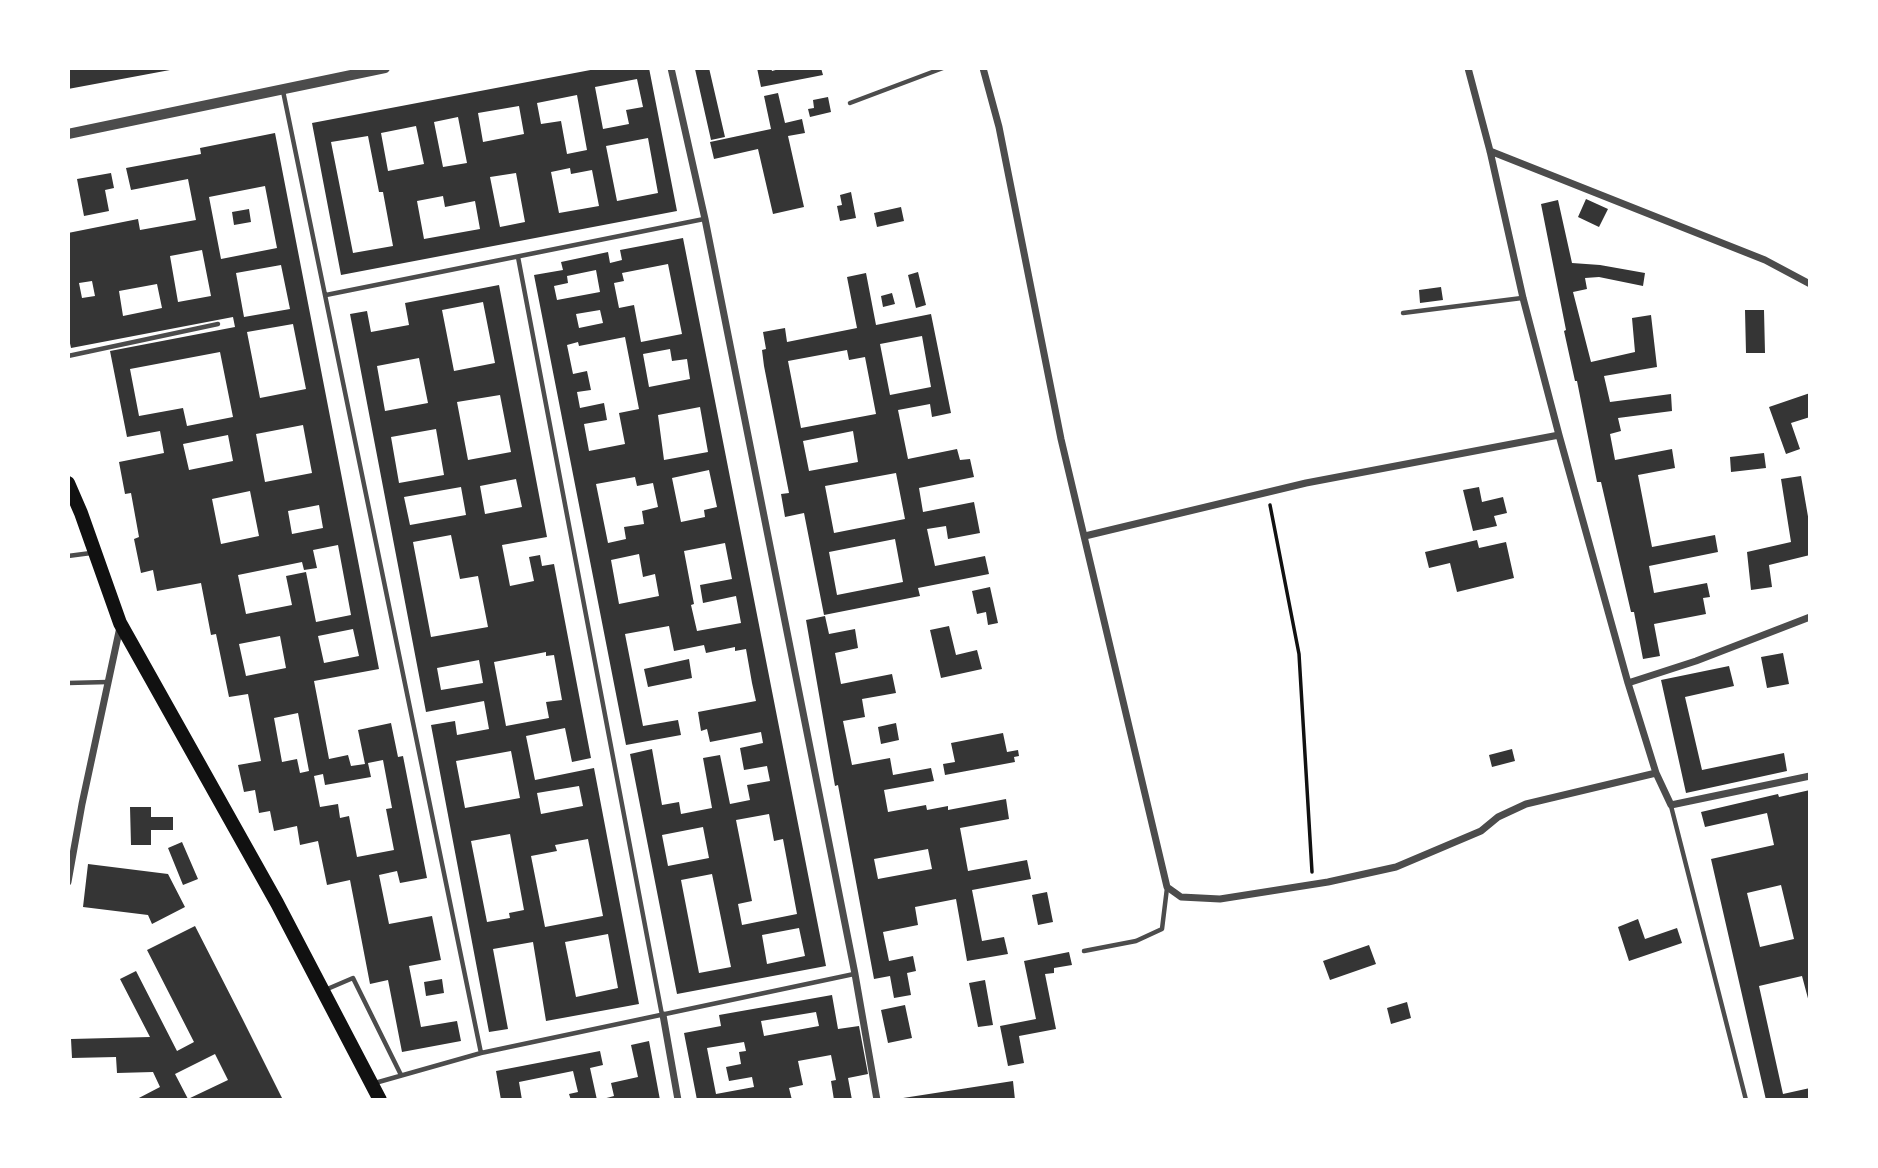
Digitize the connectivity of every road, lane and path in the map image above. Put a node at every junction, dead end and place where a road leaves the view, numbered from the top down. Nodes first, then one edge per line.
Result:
1 (385, 68) edge
2 (671, 68) edge
3 (943, 68) edge
4 (983, 68) edge
5 (1468, 68) edge
6 (283, 90) junction
7 (850, 103) dead end
8 (68, 134) edge
9 (1490, 150) junction
10 (705, 219) junction
11 (518, 257) junction
12 (1810, 284) edge
13 (326, 295) junction
14 (1523, 298) junction
15 (1404, 313) dead end
16 (218, 324) dead end
17 (68, 356) edge
18 (1559, 435) junction
19 (68, 483) edge
20 (1268, 493) junction
21 (1085, 536) junction
22 (95, 553) junction
23 (68, 556) edge
24 (1810, 617) edge
25 (120, 622) junction
26 (108, 682) junction
27 (1628, 682) junction
28 (68, 683) edge
29 (1656, 773) junction
30 (1810, 776) edge
31 (1671, 806) junction
32 (70, 855) edge
33 (68, 882) edge
34 (1313, 884) junction
35 (1167, 887) junction
36 (1084, 951) dead end
37 (855, 974) junction
38 (323, 991) junction
39 (663, 1015) junction
40 (481, 1053) junction
41 (401, 1075) junction
42 (372, 1083) junction
43 (380, 1100) edge
44 (678, 1100) edge
45 (877, 1100) edge
46 (1746, 1100) edge

1 - 6 street
2 - 10 street
3 - 7 lane
4 - 21 street
5 - 9 street
6 - 8 street
6 - 13 lane
9 - 12 street
9 - 14 street
10 - 11 lane
10 - 37 street
11 - 13 lane
11 - 39 lane
13 - 40 lane
14 - 15 lane
14 - 18 street
16 - 17 lane
18 - 20 street
18 - 27 street
19 - 22 main road
20 - 21 street
20 - 34 path
21 - 35 street
22 - 23 lane
22 - 25 main road
24 - 27 street
25 - 26 street
25 - 38 main road
26 - 28 lane
26 - 32 street
27 - 29 street
29 - 31 street
29 - 34 street
30 - 31 street
31 - 46 lane
32 - 33 street
34 - 35 street
35 - 36 lane
37 - 39 lane
37 - 45 street
38 - 41 lane
38 - 42 main road
39 - 40 lane
39 - 44 street
40 - 41 lane
41 - 42 lane
42 - 43 main road

